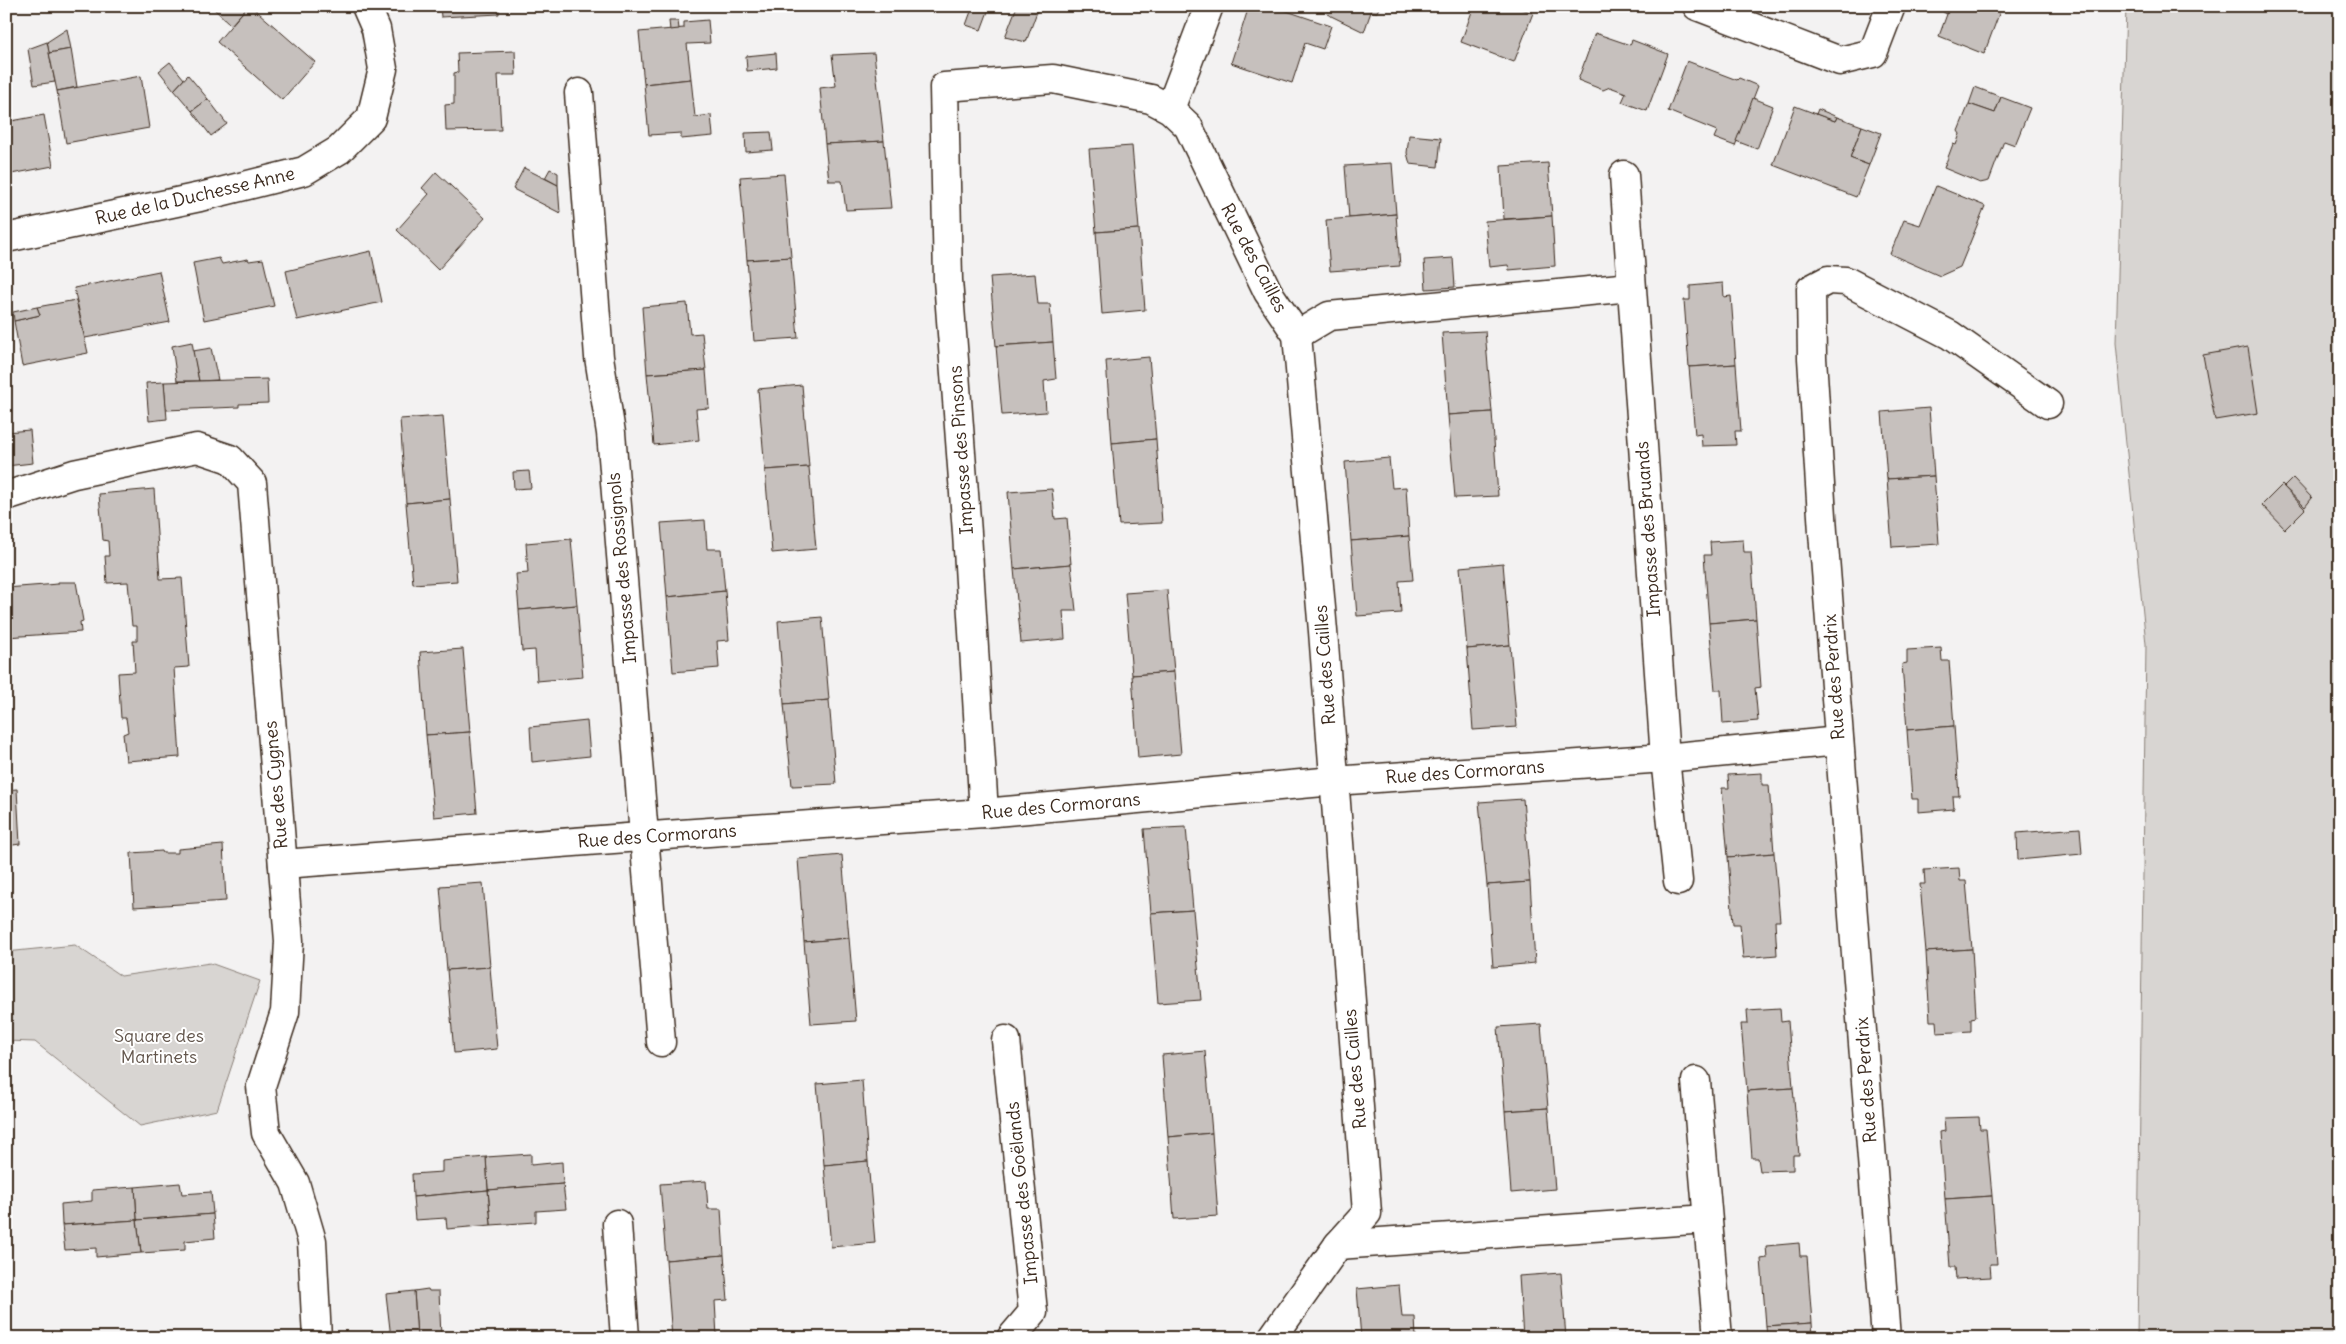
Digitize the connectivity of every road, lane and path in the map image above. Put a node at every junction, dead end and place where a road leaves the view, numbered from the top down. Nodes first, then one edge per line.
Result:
1 (366, 6) edge
2 (1209, 6) edge
3 (1697, 6) edge
4 (1891, 6) edge
5 (944, 87) joint
6 (579, 93) dead end
7 (1170, 110) junction
8 (1624, 176) dead end
9 (6, 238) edge
10 (1631, 287) junction
11 (1298, 335) junction
12 (2048, 404) dead end
13 (6, 496) edge
14 (1839, 741) junction
15 (1665, 758) junction
16 (1334, 781) junction
17 (984, 813) junction
18 (643, 837) junction
19 (283, 864) junction
20 (1678, 881) dead end
21 (1006, 1040) dead end
22 (661, 1042) dead end
23 (1696, 1081) dead end
24 (1707, 1219) junction
25 (617, 1224) dead end
26 (1338, 1245) junction
27 (317, 1338) edge
28 (625, 1338) edge
29 (1011, 1338) edge
30 (1272, 1338) edge
31 (1718, 1338) edge
32 (1886, 1338) edge

1 - 9 street, Rue de la Duchesse Anne
2 - 7 street
3 - 4 street
5 - 7 street, Rue des Cailles
5 - 17 street, Impasse des Pinsons
6 - 18 street, Impasse des Rossignols
7 - 11 street, Rue des Cailles
8 - 10 street, Impasse des Bruands
10 - 11 street
10 - 15 street, Impasse des Bruands
11 - 16 street, Rue des Cailles
12 - 14 street, Rue des Perdrix
13 - 19 street, Rue des Cygnes
14 - 15 street, Rue des Cormorans
14 - 32 street, Rue des Perdrix
15 - 16 street, Rue des Cormorans
15 - 20 street, Impasse des Bruands
16 - 17 street, Rue des Cormorans
16 - 26 street, Rue des Cailles
17 - 18 street, Rue des Cormorans
18 - 19 street, Rue des Cormorans
18 - 22 street, Impasse des Rossignols
19 - 27 street, Rue des Cygnes
21 - 29 street, Impasse des Goëlands
23 - 24 street
24 - 26 street
24 - 31 street
25 - 28 street
26 - 30 street, Rue des Cailles

